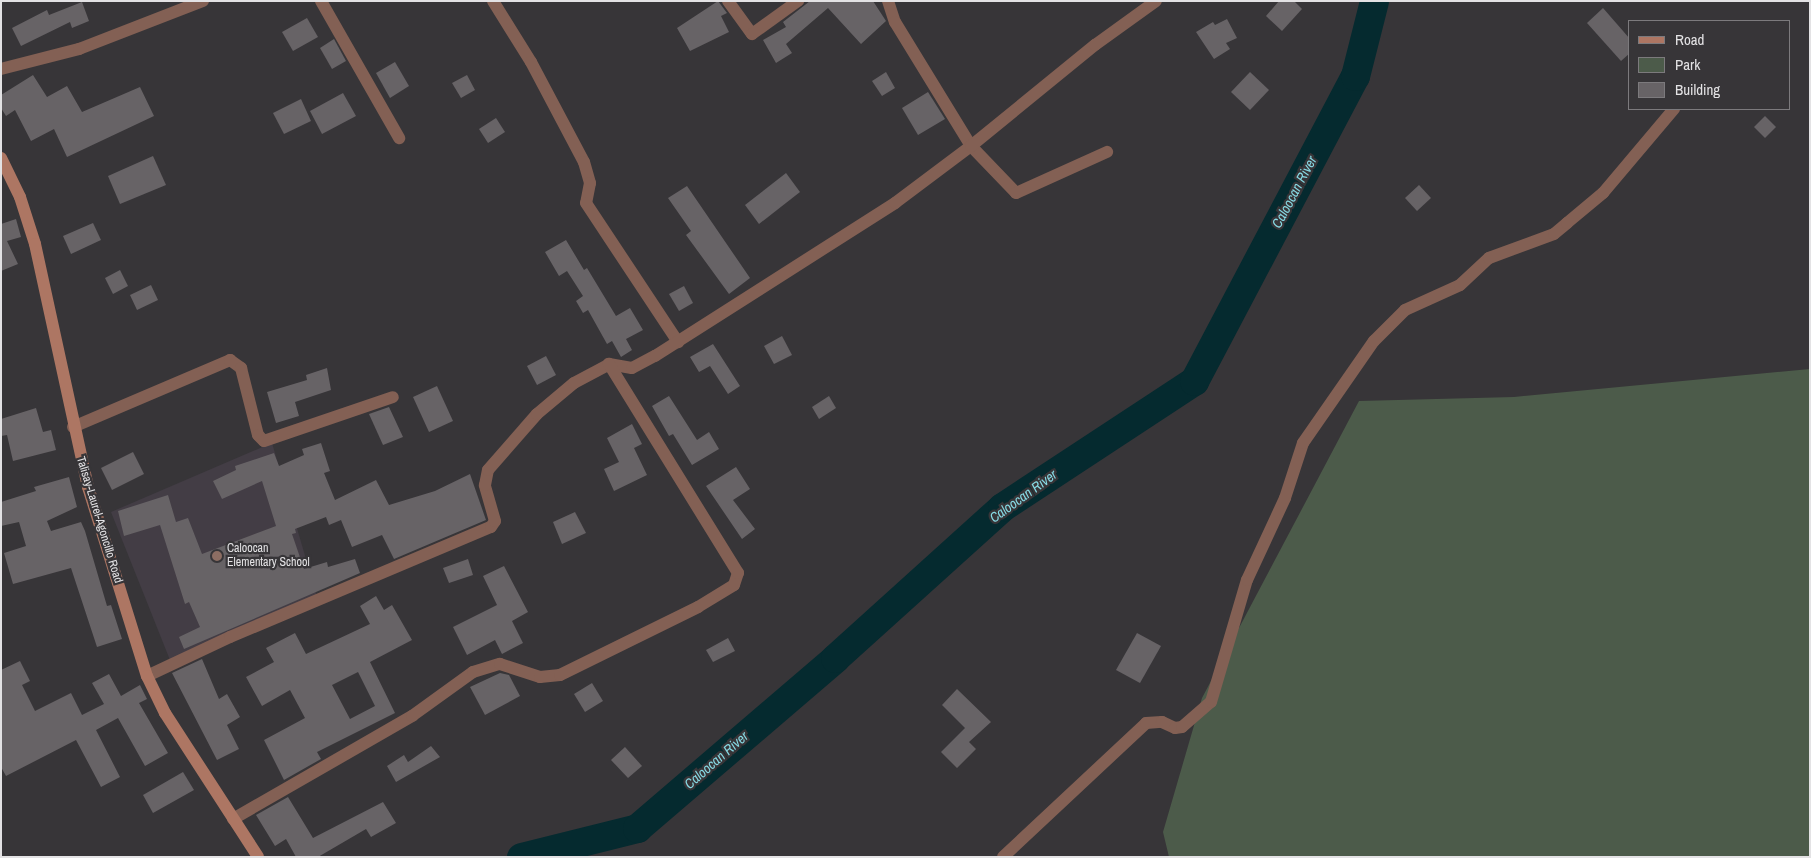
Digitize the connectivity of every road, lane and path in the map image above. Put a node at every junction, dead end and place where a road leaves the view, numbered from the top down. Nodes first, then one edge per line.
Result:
1 (203, 1) edge
2 (321, 1) edge
3 (493, 1) edge
4 (728, 1) edge
5 (798, 1) edge
6 (888, 1) edge
7 (1156, 1) edge
8 (1, 69) edge
9 (1673, 110) edge
10 (399, 138) dead end
11 (970, 146) junction
12 (1107, 152) dead end
13 (1, 158) edge
14 (678, 342) junction
15 (609, 364) junction
16 (393, 397) dead end
17 (73, 427) junction
18 (147, 676) junction
19 (233, 819) junction
20 (258, 857) edge
21 (1003, 857) edge

1 - 8 street
2 - 10 street
3 - 14 street
4 - 5 street
6 - 11 street
7 - 11 street
9 - 21 street
11 - 12 street
11 - 14 street
13 - 17 main road, Talisay-Laurel-Agoncillo Road
14 - 15 street
15 - 18 street
15 - 19 street
16 - 17 street
17 - 18 main road, Talisay-Laurel-Agoncillo Road
18 - 19 main road, Talisay-Laurel-Agoncillo Road
19 - 20 main road, Talisay-Laurel-Agoncillo Road

